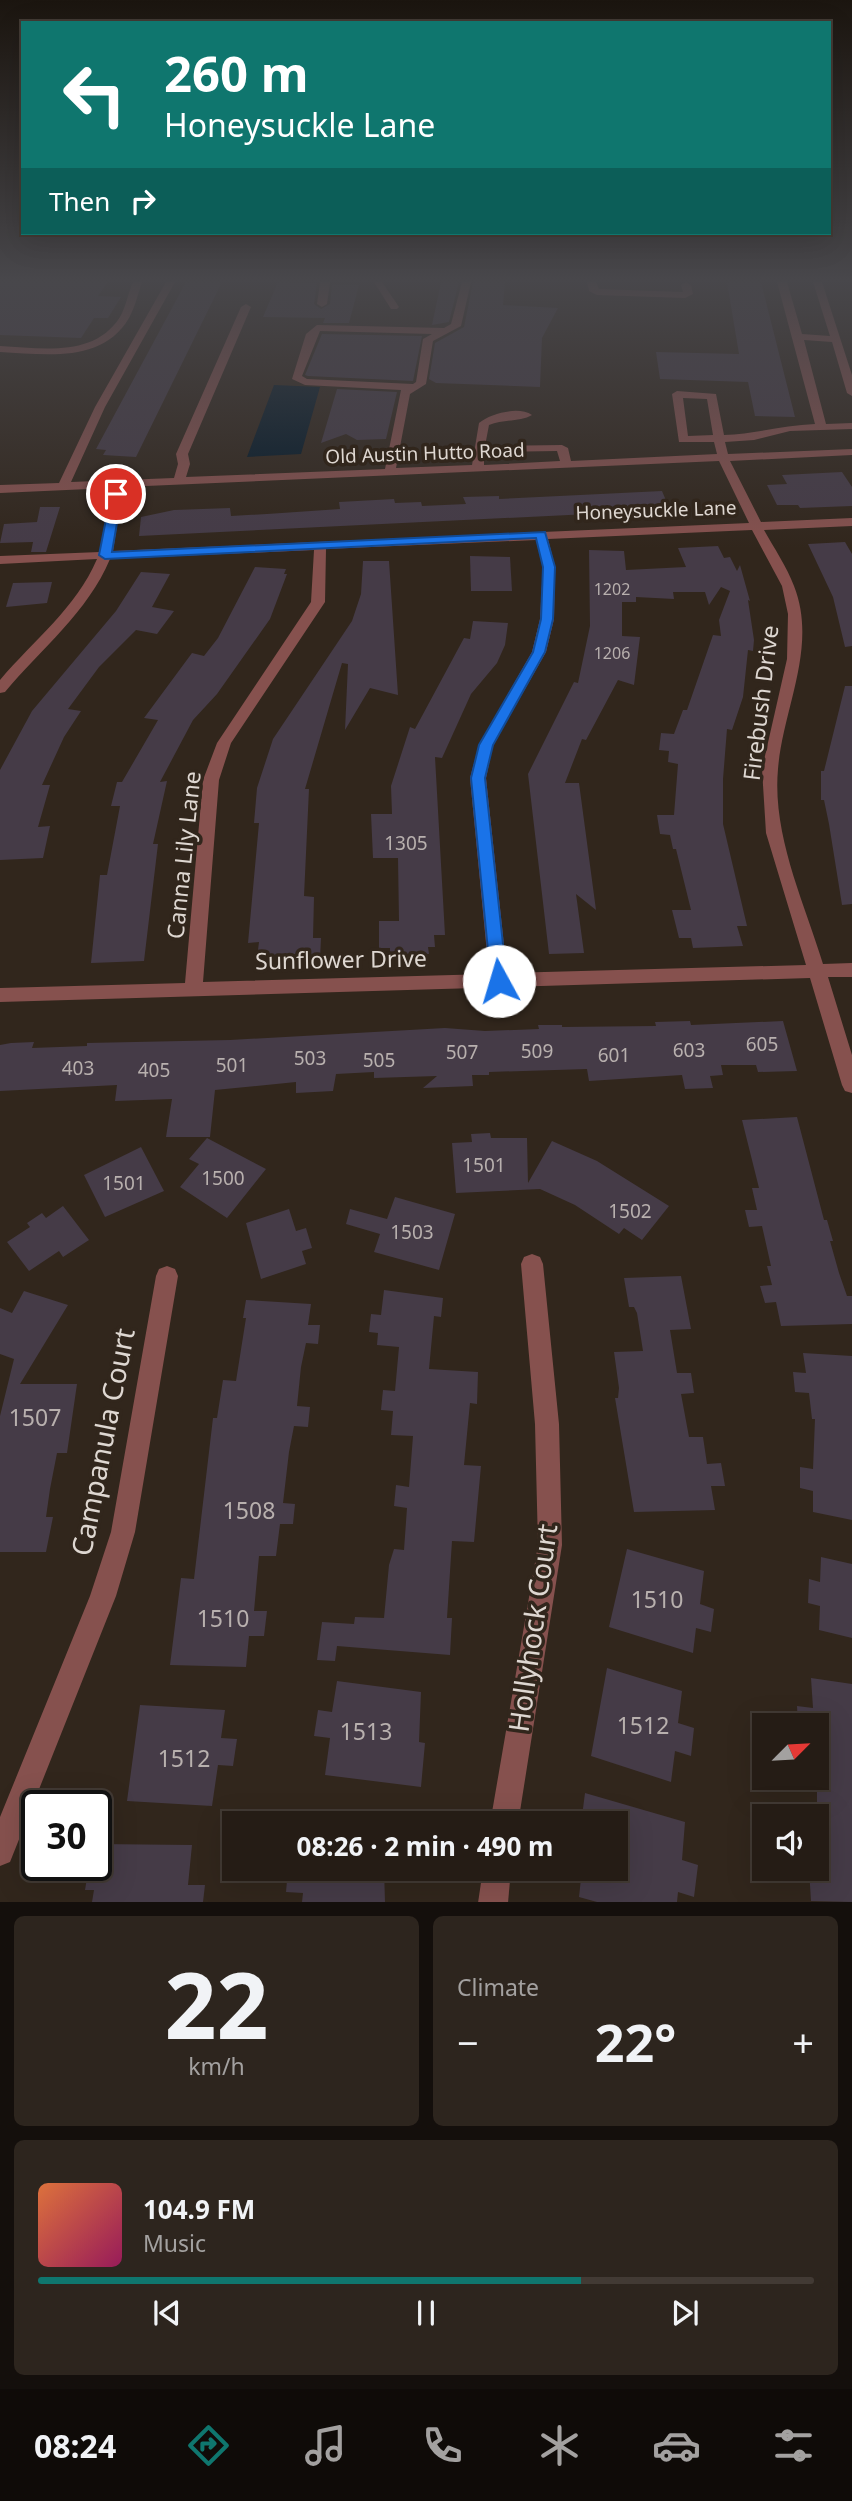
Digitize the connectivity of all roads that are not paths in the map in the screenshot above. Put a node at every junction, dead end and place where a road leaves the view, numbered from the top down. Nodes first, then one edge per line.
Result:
1 (120, 371) edge
2 (218, 371) edge
3 (298, 371) edge
4 (423, 371) edge
5 (807, 371) edge
6 (845, 371) edge
7 (413, 387) junction
8 (852, 393) edge
9 (527, 415) dead end
10 (852, 425) edge
11 (822, 428) junction
12 (719, 440) junction
13 (478, 449) junction
14 (852, 452) edge
15 (723, 458) junction
16 (567, 465) junction
17 (478, 468) junction
18 (390, 472) junction
19 (179, 481) junction
20 (117, 484) junction
21 (63, 486) junction
22 (0, 489) edge
23 (852, 522) edge
24 (757, 526) junction
25 (541, 534) junction
26 (320, 547) junction
27 (105, 555) junction
28 (0, 560) edge
29 (0, 690) edge
30 (852, 970) edge
31 (815, 972) junction
32 (499, 981) junction
33 (194, 988) junction
34 (0, 995) edge
35 (852, 1085) edge
36 (532, 1264) dead end
37 (167, 1276) dead end
38 (506, 1811) edge
39 (0, 1852) edge
40 (496, 1881) edge
41 (493, 1902) edge

1 - 21 street
2 - 19 street
3 - 7 street
4 - 7 street
5 - 11 street
6 - 8 street
7 - 18 street
9 - 13 street
10 - 11 street
11 - 12 street
12 - 12 street
12 - 15 street, Firebush Drive
13 - 16 street
13 - 17 street
14 - 15 street, Old Austin Hutto Road
15 - 16 street, Old Austin Hutto Road
15 - 24 street, Firebush Drive
16 - 17 street, Old Austin Hutto Road
17 - 18 street, Old Austin Hutto Road
18 - 19 street, Old Austin Hutto Road
19 - 20 street, Old Austin Hutto Road
20 - 21 street, Old Austin Hutto Road
20 - 27 street
21 - 22 street, Old Austin Hutto Road
23 - 24 street, Honeysuckle Lane
24 - 25 street, Honeysuckle Lane
24 - 31 street, Firebush Drive
25 - 26 street, Honeysuckle Lane
25 - 32 street
26 - 27 street, Honeysuckle Lane
26 - 33 street, Canna Lily Lane
27 - 28 street, Honeysuckle Lane
27 - 29 street
30 - 31 street, Sunflower Drive
31 - 32 street, Sunflower Drive
31 - 35 street, Firebush Drive
32 - 33 street, Sunflower Drive
33 - 34 street, Sunflower Drive
36 - 38 street, Hollyhock Court
37 - 39 street, Campanula Court
40 - 41 street

